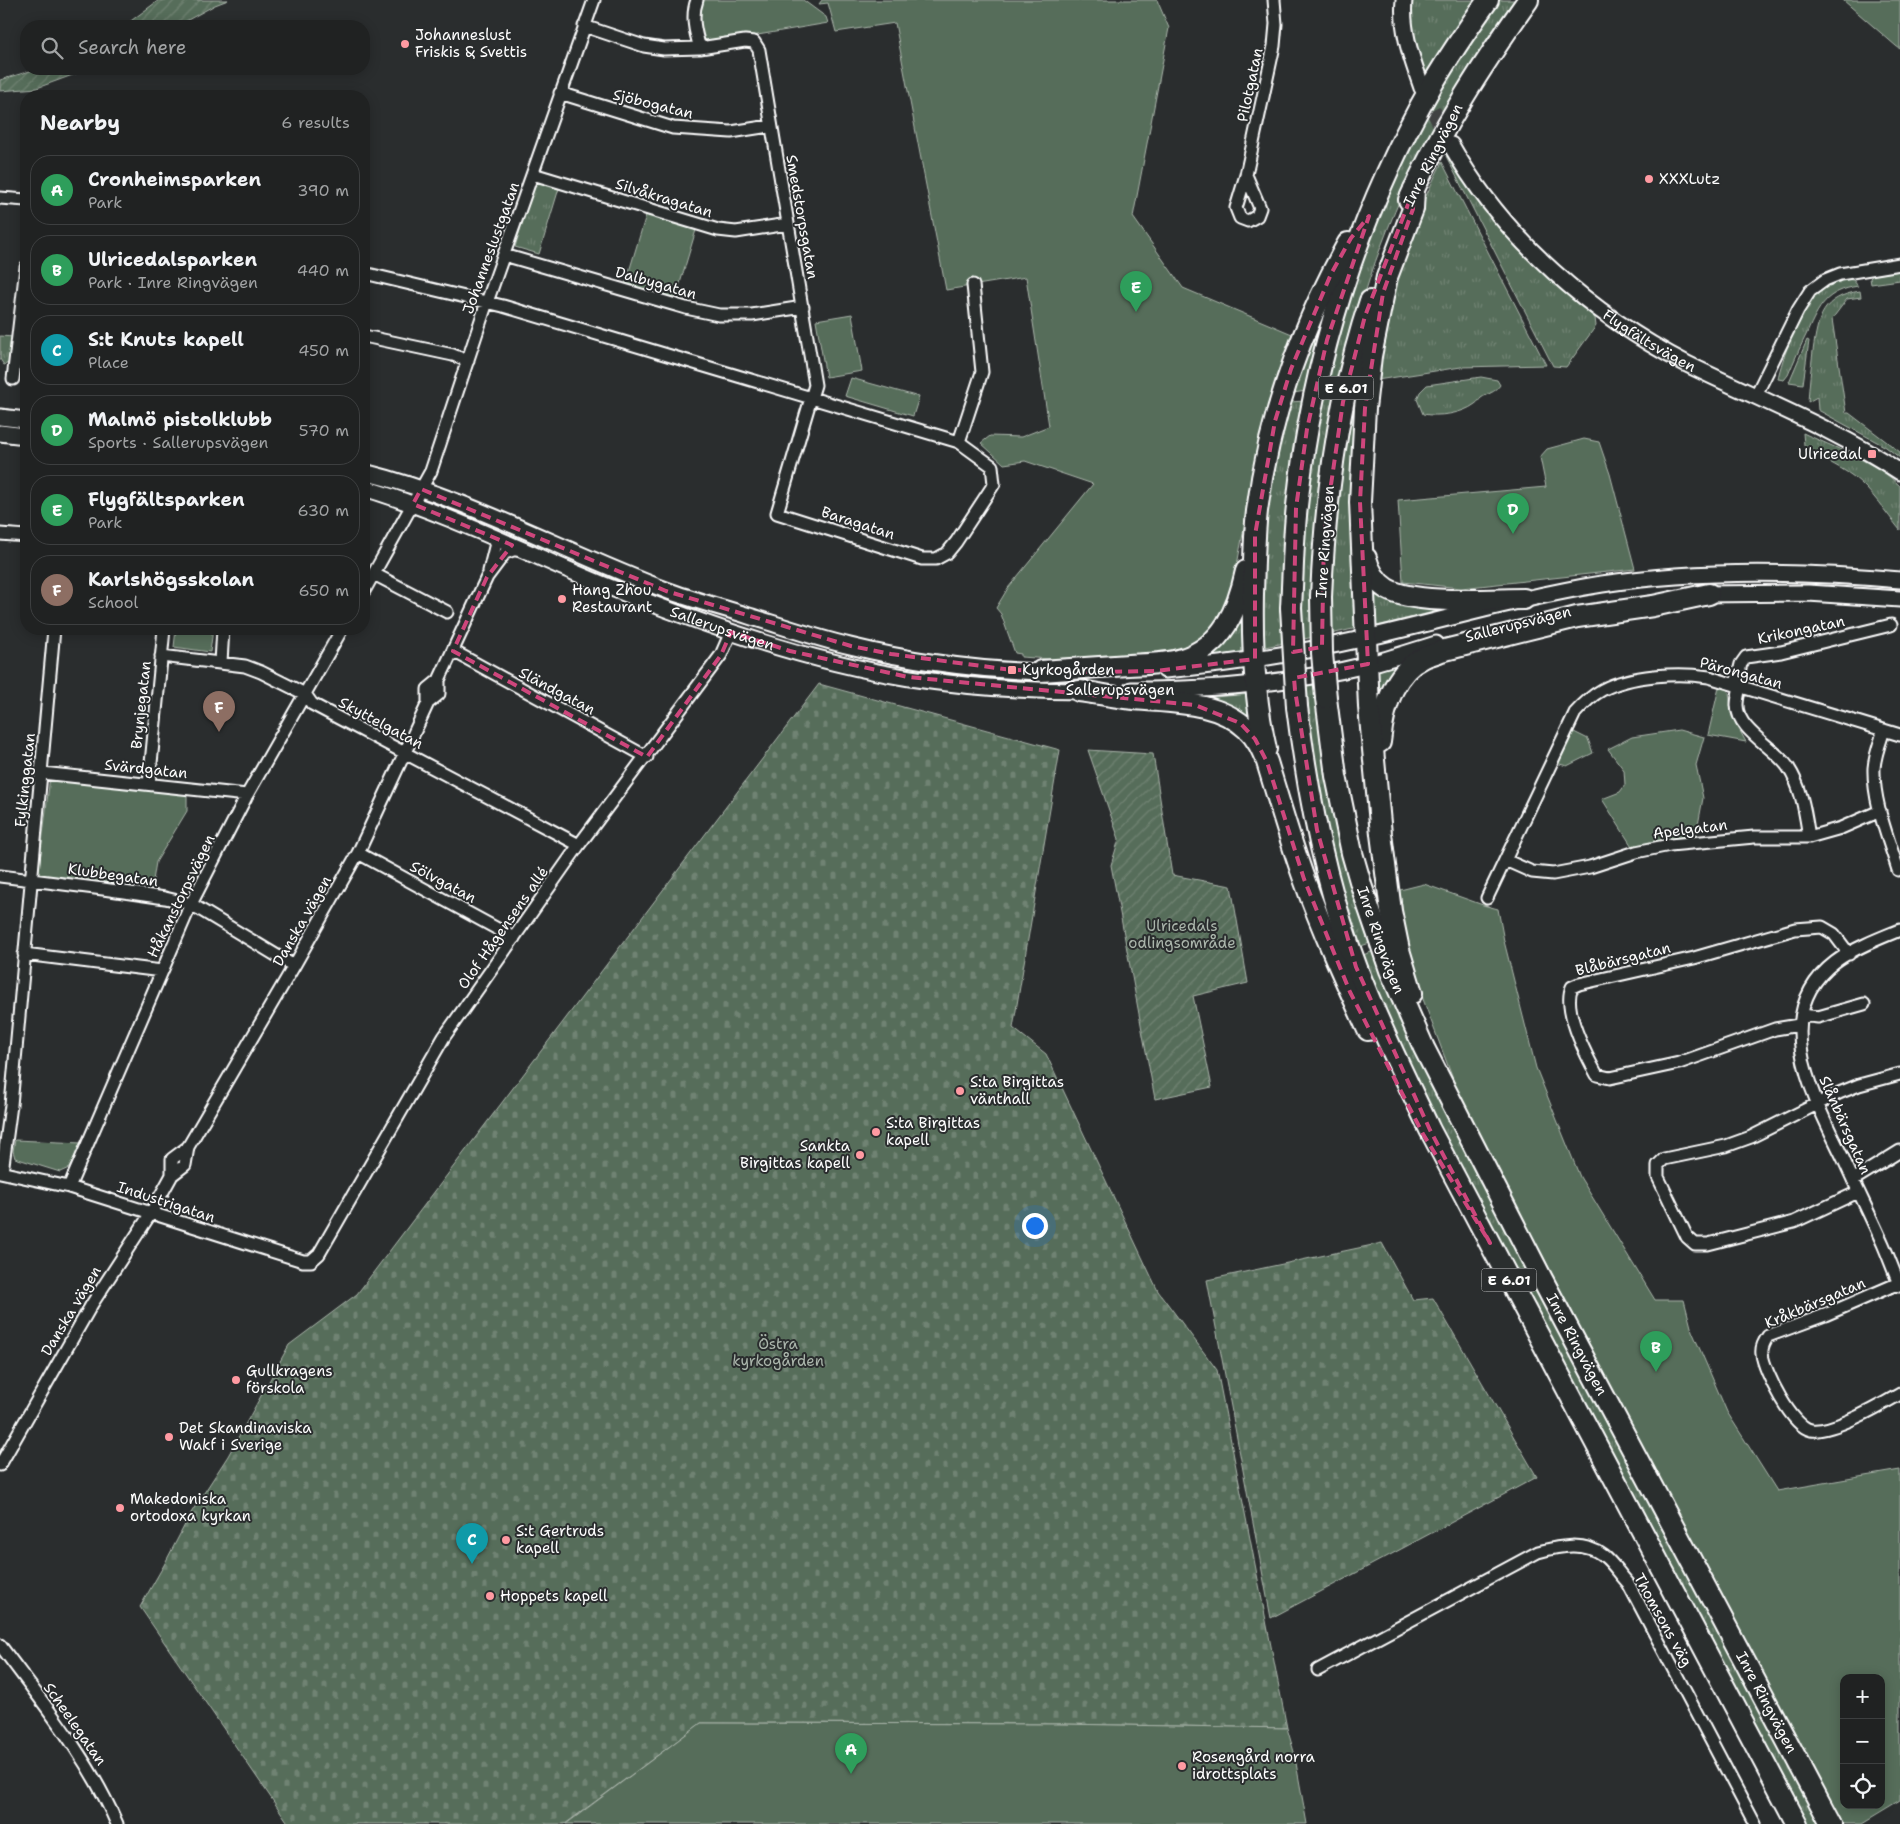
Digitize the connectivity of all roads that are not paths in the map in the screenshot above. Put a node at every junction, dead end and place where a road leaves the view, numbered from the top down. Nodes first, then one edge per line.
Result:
1 (594, 0) edge
2 (697, 0) edge
3 (1274, 0) edge
4 (1404, 0) edge
5 (1488, 0) edge
6 (1528, 0) edge
7 (584, 26) junction
8 (700, 48) junction
9 (1422, 88) tunnel mouth
10 (560, 93) junction
11 (770, 126) junction
12 (1451, 145) tunnel mouth
13 (534, 174) junction
14 (1246, 175) dead end
15 (1414, 189) junction
16 (0, 198) edge
17 (20, 200) edge
18 (1370, 216) junction
19 (788, 224) junction
20 (504, 254) junction
21 (1900, 264) edge
22 (370, 274) edge
23 (973, 285) dead end
24 (487, 302) junction
25 (803, 307) junction
26 (20, 323) edge
27 (370, 337) edge
28 (468, 361) junction
29 (13, 379) dead end
30 (1755, 397) junction
31 (811, 398) junction
32 (0, 417) edge
33 (20, 419) edge
34 (0, 433) edge
35 (20, 435) edge
36 (959, 442) junction
37 (1900, 472) edge
38 (370, 473) edge
39 (422, 489) junction
40 (370, 490) edge
41 (413, 504) junction
42 (1361, 531) junction
43 (0, 534) edge
44 (1255, 535) junction
45 (20, 536) edge
46 (497, 539) junction
47 (526, 551) junction
48 (585, 556) junction
49 (374, 574) junction
50 (487, 577) junction
51 (1900, 580) edge
52 (370, 581) edge
53 (1709, 594) junction
54 (1524, 599) junction
55 (1900, 599) edge
56 (447, 612) dead end
57 (1891, 625) dead end
58 (731, 632) junction
59 (54, 635) edge
60 (163, 635) edge
61 (223, 635) edge
62 (339, 635) edge
63 (1366, 638) junction
64 (452, 651) junction
65 (161, 656) junction
66 (1255, 659) junction
67 (221, 662) junction
68 (1368, 664) junction
69 (1041, 671) junction
70 (1256, 684) junction
71 (1738, 685) junction
72 (1079, 691) junction
73 (305, 694) junction
74 (1884, 730) junction
75 (1900, 735) edge
76 (404, 752) junction
77 (647, 756) junction
78 (42, 773) junction
79 (1377, 776) junction
80 (149, 784) junction
81 (1274, 785) junction
82 (247, 795) junction
83 (1880, 811) junction
84 (1809, 837) junction
85 (579, 845) junction
86 (358, 853) junction
87 (1505, 860) junction
88 (1898, 870) dead end
89 (0, 876) edge
90 (30, 879) junction
91 (1487, 898) dead end
92 (191, 904) junction
93 (1900, 930) edge
94 (514, 938) junction
95 (24, 954) junction
96 (1849, 954) junction
97 (294, 966) junction
98 (162, 971) junction
99 (1864, 1004) dead end
100 (1801, 1020) junction
101 (1900, 1074) edge
102 (1817, 1104) junction
103 (1457, 1115) junction
104 (1900, 1152) edge
105 (1, 1172) edge
106 (1853, 1180) junction
107 (69, 1187) junction
108 (1858, 1192) junction
109 (151, 1213) junction
110 (1490, 1243) junction
111 (319, 1254) joint
112 (1899, 1284) edge
113 (1900, 1394) edge
114 (0, 1465) edge
115 (0, 1645) edge
116 (1318, 1670) dead end
117 (1827, 1817) edge
118 (118, 1824) edge
119 (1755, 1824) edge
120 (1797, 1824) edge

1 - 7 street, Johanneslustgatan
2 - 8 street
3 - 14 street, Pilotgatan
4 - 9 main road
5 - 18 highway, Inre Ringvägen / E 6.01
6 - 15 highway, Inre Ringvägen / E 6.01
7 - 8 street
7 - 10 street, Johanneslustgatan
8 - 11 street, Smedstorpsgatan
10 - 11 street, Sjöbogatan
10 - 13 street, Johanneslustgatan
11 - 19 street, Smedstorpsgatan
12 - 30 main road, Flygfältsvägen
13 - 19 street, Silvåkragatan
13 - 20 street, Johanneslustgatan
15 - 42 highway
15 - 103 highway, Inre Ringvägen / E 6.01, bridge
16 - 17 street
18 - 44 highway
18 - 110 highway, Inre Ringvägen / E 6.01, bridge
19 - 25 street, Smedstorpsgatan
20 - 24 street, Johanneslustgatan
20 - 25 street, Dalbygatan
21 - 30 street
22 - 24 street
23 - 36 street
24 - 28 street, Johanneslustgatan
24 - 31 street
25 - 31 street, Smedstorpsgatan
26 - 29 street
27 - 28 street
28 - 39 street, Johanneslustgatan
30 - 37 main road, Flygfältsvägen
31 - 36 street
31 - 36 street, Baragatan
32 - 33 main road
34 - 35 main road
38 - 39 main road, Sallerupsvägen
39 - 41 street, Johanneslustgatan
39 - 48 main road, Sallerupsvägen
40 - 41 main road, Sallerupsvägen
41 - 46 main road, Sallerupsvägen
41 - 49 street
42 - 54 highway
42 - 63 highway
43 - 45 street
44 - 66 highway
44 - 69 highway
46 - 47 main road, Sallerupsvägen
46 - 48 main road
46 - 50 street, Danska vägen
47 - 50 street, Danska vägen
47 - 58 main road, Sallerupsvägen
48 - 69 main road, Sallerupsvägen
49 - 52 street
49 - 56 street
50 - 64 street, Danska vägen
51 - 54 main road, Sallerupsvägen
53 - 55 main road, Sallerupsvägen
53 - 68 main road, Sallerupsvägen
53 - 79 highway
54 - 63 main road, Sallerupsvägen
57 - 71 street, Krikongatan
58 - 72 main road, Sallerupsvägen
58 - 77 street, Olof Hågensens allé
59 - 78 street, Fylkinggatan
60 - 65 street, Brynjegatan
61 - 67 street
62 - 73 street, Håkanstorpsvägen
63 - 66 main road, Sallerupsvägen
63 - 68 highway
64 - 76 street, Danska vägen
64 - 77 street, Sländgatan
65 - 67 street, Skyttelgatan
65 - 80 street, Brynjegatan
66 - 69 main road, Sallerupsvägen
66 - 70 highway
67 - 73 street, Skyttelgatan
68 - 70 main road, Sallerupsvägen
68 - 79 highway
70 - 72 main road, Sallerupsvägen
70 - 81 highway
71 - 74 street, Pärongatan
71 - 84 street, Krikongatan
71 - 87 street, Pärongatan
72 - 81 highway
73 - 76 street, Skyttelgatan
73 - 82 street, Håkanstorpsvägen
74 - 75 street, Pärongatan
74 - 83 street
76 - 85 street, Skyttelgatan
76 - 86 street, Danska vägen
77 - 85 street, Olof Hågensens allé
78 - 80 street, Svärdgatan
78 - 90 street, Fylkinggatan
79 - 103 highway
80 - 82 street, Svärdgatan
81 - 110 highway
82 - 92 street, Håkanstorpsvägen
83 - 84 street, Apelgatan
83 - 88 street
84 - 87 street, Apelgatan
85 - 94 street, Olof Hågensens allé
86 - 94 street, Sölvgatan
86 - 97 street, Danska vägen
87 - 91 street, Pärongatan
89 - 90 street, Klubbegatan
90 - 92 street, Klubbegatan
90 - 95 street, Fylkinggatan
92 - 97 street, Klubbegatan
92 - 98 street, Håkanstorpsvägen
93 - 96 street, Slånbärsgatan
94 - 111 street, Olof Hågensens allé
95 - 98 street
95 - 105 street, Fylkinggatan
96 - 100 street, Slånbärsgatan
96 - 100 street, Blåbärsgatan
97 - 109 street, Danska vägen
98 - 107 street, Håkanstorpsvägen
99 - 100 street
100 - 102 street, Slånbärsgatan
101 - 102 street
102 - 106 street, Slånbärsgatan
102 - 108 street
103 - 117 highway, Inre Ringvägen / E 6.01
104 - 106 street
105 - 107 street, Industrigatan
106 - 108 street, Slånbärsgatan
107 - 109 street, Industrigatan
108 - 112 street, Slånbärsgatan
109 - 111 street, Industrigatan
109 - 114 street, Danska vägen
110 - 120 highway, Inre Ringvägen / E 6.01
112 - 113 street, Kråkbärsgatan
115 - 118 street, Scheelegatan
116 - 119 street, Thomsons väg

